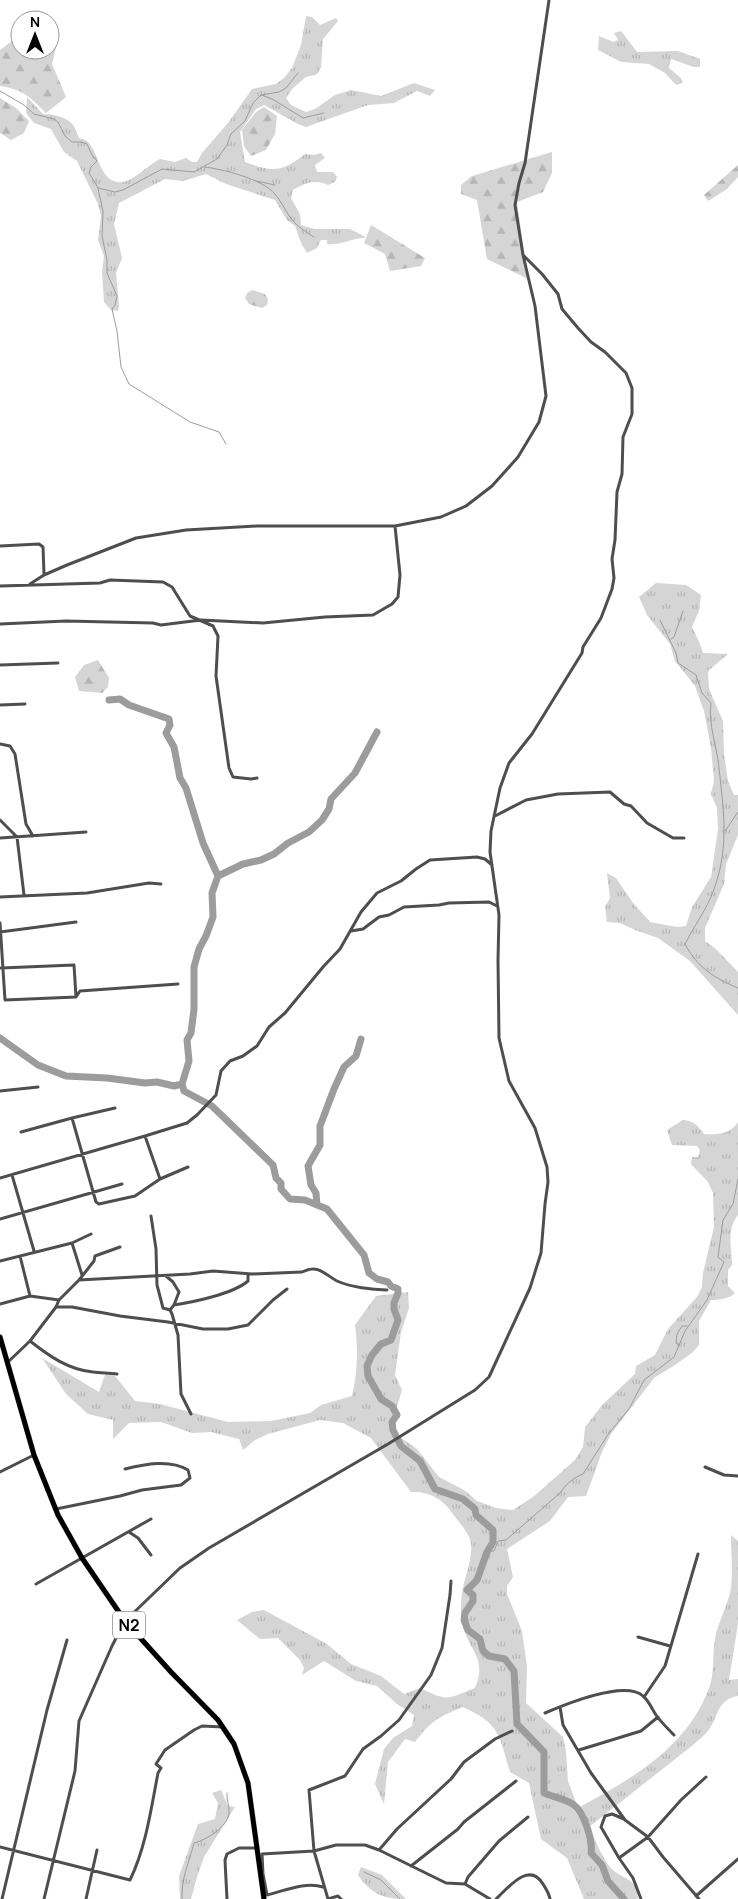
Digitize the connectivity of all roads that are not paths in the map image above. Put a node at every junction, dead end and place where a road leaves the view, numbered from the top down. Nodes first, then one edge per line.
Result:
1 (549, 0) edge
2 (523, 256) junction
3 (395, 526) junction
4 (0, 546) edge
5 (44, 575) junction
6 (30, 584) junction
7 (0, 586) edge
8 (201, 620) junction
9 (0, 624) edge
10 (58, 663) dead end
11 (0, 665) edge
12 (25, 704) dead end
13 (0, 705) edge
14 (0, 744) edge
15 (257, 778) dead end
16 (494, 816) junction
17 (0, 820) edge
18 (86, 832) dead end
19 (33, 836) junction
20 (17, 837) junction
21 (0, 838) edge
22 (684, 838) dead end
23 (492, 865) junction
24 (161, 884) dead end
25 (24, 895) junction
26 (0, 897) edge
27 (498, 906) junction
28 (0, 922) edge
29 (76, 922) dead end
30 (0, 932) edge
31 (351, 932) junction
32 (1, 968) edge
33 (178, 984) dead end
34 (76, 997) junction
35 (38, 1088) dead end
36 (0, 1091) edge
37 (115, 1108) dead end
38 (72, 1118) junction
39 (21, 1132) dead end
40 (145, 1136) junction
41 (81, 1154) junction
42 (188, 1167) dead end
43 (12, 1175) junction
44 (0, 1178) edge
45 (160, 1179) junction
46 (122, 1184) dead end
47 (92, 1193) junction
48 (23, 1212) junction
49 (151, 1216) dead end
50 (0, 1219) edge
51 (91, 1234) dead end
52 (72, 1243) junction
53 (120, 1247) dead end
54 (34, 1251) junction
55 (20, 1256) junction
56 (0, 1261) edge
57 (248, 1274) junction
58 (82, 1275) junction
59 (156, 1276) junction
60 (166, 1276) junction
61 (79, 1280) junction
62 (287, 1289) dead end
63 (387, 1290) dead end
64 (30, 1296) junction
65 (59, 1300) junction
66 (0, 1304) edge
67 (174, 1306) junction
68 (56, 1307) junction
69 (170, 1310) junction
70 (175, 1324) junction
71 (0, 1337) edge
72 (30, 1341) junction
73 (8, 1362) junction
74 (117, 1374) dead end
75 (191, 1414) dead end
76 (34, 1454) junction
77 (705, 1467) dead end
78 (126, 1469) dead end
79 (0, 1472) edge
80 (738, 1476) edge
81 (56, 1509) junction
82 (151, 1520) dead end
83 (128, 1532) junction
84 (698, 1554) dead end
85 (151, 1555) dead end
86 (82, 1558) junction
87 (451, 1580) dead end
88 (36, 1584) dead end
89 (125, 1621) junction
90 (638, 1637) dead end
91 (67, 1640) dead end
92 (670, 1646) junction
93 (644, 1697) junction
94 (560, 1707) junction
95 (545, 1713) dead end
96 (658, 1717) junction
97 (224, 1728) junction
98 (512, 1731) dead end
99 (674, 1735) dead end
100 (579, 1750) junction
101 (706, 1777) dead end
102 (516, 1781) dead end
103 (528, 1817) dead end
104 (625, 1820) junction
105 (648, 1837) junction
106 (0, 1847) edge
107 (256, 1848) junction
108 (13, 1850) junction
109 (97, 1850) dead end
110 (379, 1850) junction
111 (314, 1851) junction
112 (619, 1858) junction
113 (738, 1859) edge
114 (52, 1860) junction
115 (411, 1866) junction
116 (92, 1871) junction
117 (465, 1884) junction
118 (323, 1888) junction
119 (265, 1896) edge
120 (698, 1897) edge
121 (2, 1899) edge
122 (44, 1899) edge
123 (86, 1899) edge
124 (227, 1899) edge
125 (328, 1899) edge
126 (341, 1899) edge
127 (490, 1899) edge
128 (496, 1899) edge
129 (550, 1899) edge
130 (641, 1899) edge

1 - 2 street
2 - 3 street
2 - 16 street
3 - 5 street
3 - 8 street
4 - 5 street
5 - 6 street
6 - 7 street
6 - 8 street
8 - 9 street
8 - 15 street
10 - 11 street
12 - 13 street
14 - 19 street
16 - 22 street
16 - 23 street
17 - 20 street
18 - 19 street
19 - 20 street
20 - 21 street
20 - 25 street
23 - 27 street
23 - 31 street
24 - 25 street
25 - 26 street
27 - 31 street
27 - 89 street
28 - 30 street
29 - 30 street
30 - 32 street
31 - 40 street
32 - 34 street
32 - 34 street
33 - 34 street
35 - 36 street
37 - 38 street
38 - 39 street
38 - 41 street
40 - 41 street
40 - 45 street
41 - 43 street
41 - 47 street
42 - 45 street
43 - 44 street
43 - 48 street
45 - 47 street
46 - 47 street
47 - 48 street
48 - 50 street
48 - 54 street
49 - 59 street
51 - 52 street
52 - 54 street
52 - 58 street
53 - 58 street
54 - 55 street
55 - 56 street
55 - 64 street
57 - 60 street
57 - 63 street
57 - 67 street
58 - 61 street
59 - 60 street
59 - 61 street
59 - 69 street
60 - 67 street
61 - 65 street
62 - 70 street
64 - 65 street
64 - 66 street
65 - 68 street
67 - 69 street
68 - 70 street
68 - 72 street
69 - 70 street
70 - 75 street
71 - 73 highway, N2
72 - 73 street
72 - 74 street
73 - 76 highway, N2
76 - 79 street
76 - 81 highway, N2
77 - 80 street
78 - 81 street
81 - 86 highway, N2
82 - 83 street
83 - 85 street
83 - 86 street
84 - 92 street
86 - 88 street
86 - 89 highway, N2
87 - 111 street
89 - 97 highway, N2
89 - 114 street
90 - 92 street
91 - 108 street
92 - 93 street
93 - 94 street
93 - 96 street
94 - 95 street
94 - 100 street
96 - 99 street
96 - 100 street
97 - 107 highway, N2
97 - 116 street
98 - 110 street
100 - 104 street
101 - 105 street
102 - 115 street
103 - 117 street
104 - 105 street
104 - 112 street
105 - 112 street
105 - 120 street
106 - 108 street
107 - 119 highway, N2
107 - 124 street
108 - 114 street
108 - 121 street
109 - 116 street
110 - 111 street
110 - 115 street
111 - 118 street
111 - 119 street
112 - 130 street
113 - 120 street
114 - 116 street
114 - 122 street
115 - 117 street
116 - 123 street
117 - 127 street
118 - 119 street
118 - 125 street
125 - 126 street
128 - 129 street

